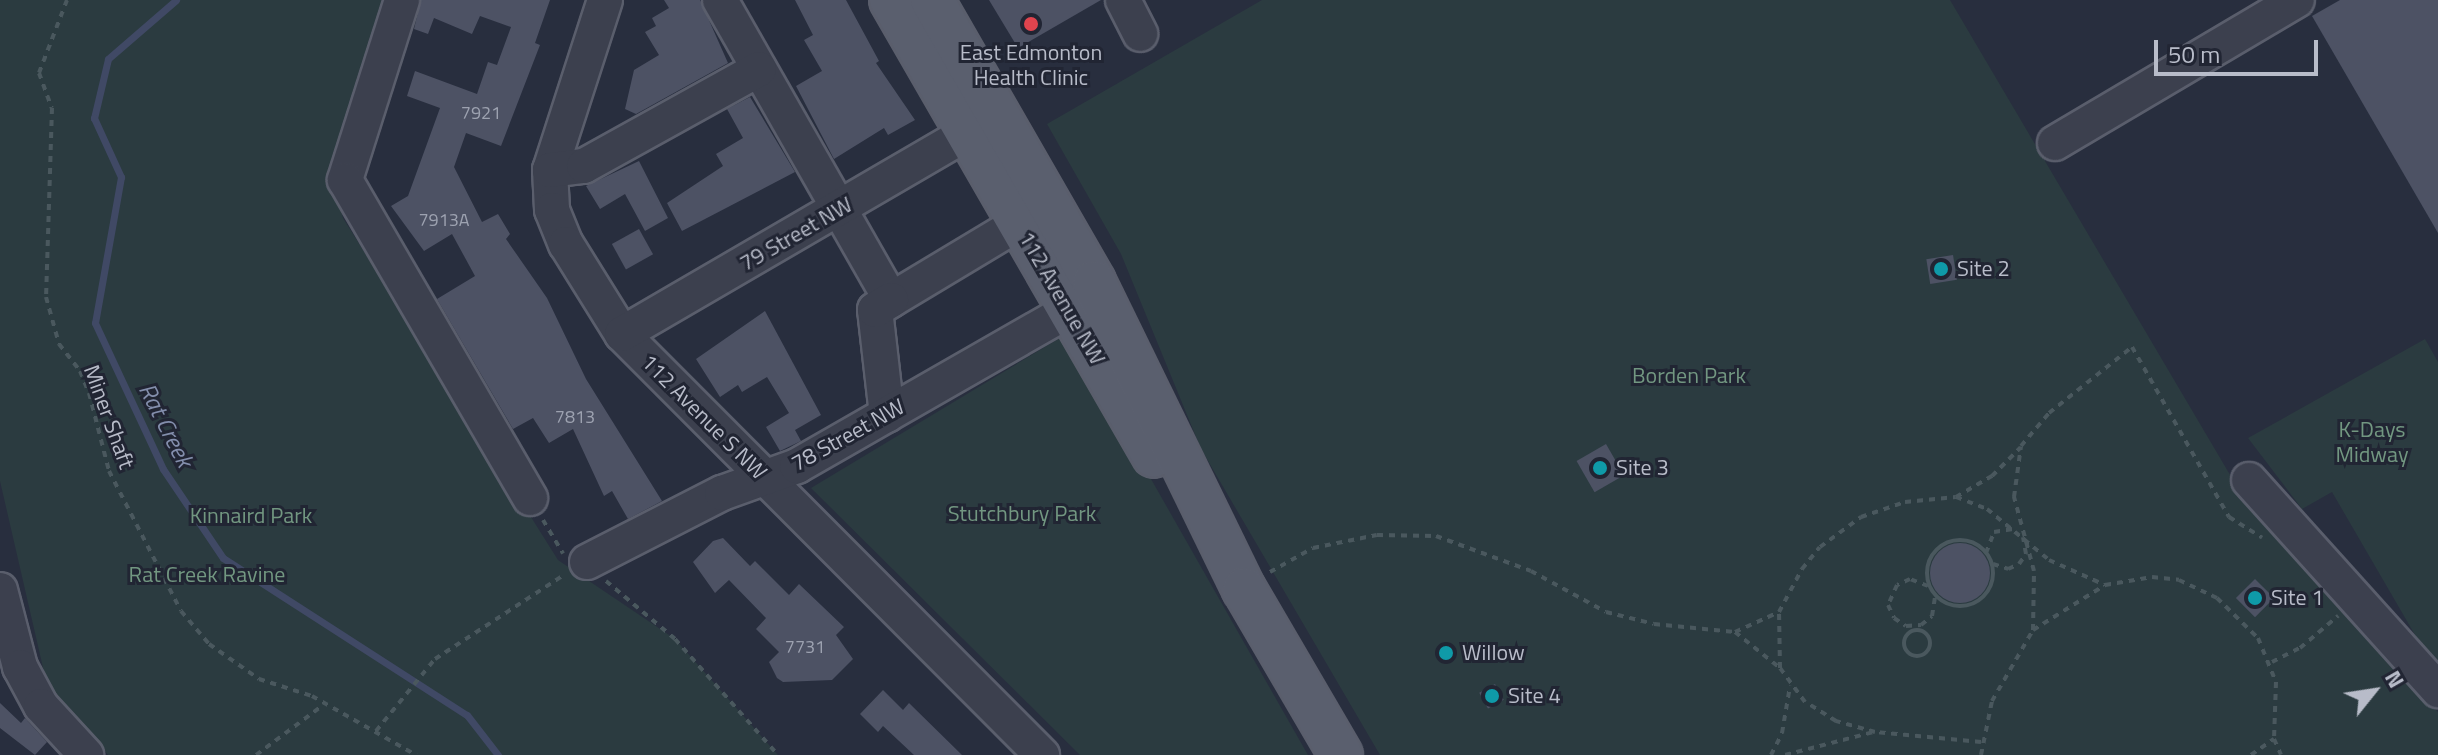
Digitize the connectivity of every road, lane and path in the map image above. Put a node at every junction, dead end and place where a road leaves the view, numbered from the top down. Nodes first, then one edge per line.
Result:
1 (67, 0) edge
2 (402, 0) edge
3 (605, 0) edge
4 (720, 0) edge
5 (891, 0) edge
6 (932, 0) edge
7 (1123, 0) edge
8 (2297, 0) edge
9 (1140, 34) dead end
10 (759, 69) junction
11 (969, 132) junction
12 (2055, 143) dead end
13 (550, 170) junction
14 (840, 209) junction
15 (1019, 223) junction
16 (1082, 296) junction
17 (891, 300) junction
18 (622, 334) junction
19 (887, 415) junction
20 (2021, 446) junction
21 (764, 477) junction
22 (2249, 480) dead end
23 (1956, 497) junction
24 (530, 498) dead end
25 (2017, 532) junction
26 (2264, 539) dead end
27 (2027, 544) junction
28 (1987, 555) junction
29 (587, 562) joint
30 (1991, 562) junction
31 (1257, 580) junction
32 (2105, 585) junction
33 (1930, 587) junction
34 (0, 590) edge
35 (1935, 595) junction
36 (2243, 605) dead end
37 (1779, 612) junction
38 (2236, 612) junction
39 (2342, 612) junction
40 (1914, 628) junction
41 (2033, 630) junction
42 (1735, 632) junction
43 (675, 639) dead end
44 (10, 661) edge
45 (2272, 662) junction
46 (1780, 668) junction
47 (1790, 686) junction
48 (2438, 690) edge
49 (323, 705) junction
50 (375, 732) junction
51 (1875, 732) junction
52 (2274, 739) junction
53 (1981, 742) junction
54 (86, 755) edge
55 (256, 755) edge
56 (416, 755) edge
57 (778, 755) edge
58 (1042, 755) edge
59 (1341, 755) edge
60 (1771, 755) edge
61 (1785, 755) edge
62 (1981, 755) edge
63 (2251, 755) edge
64 (2281, 755) edge

1 - 49 path, Miner Shaft
2 - 24 street
3 - 13 street, 112 Avenue S NW
4 - 10 street
5 - 11 main road, 112 Avenue NW
6 - 16 main road, 112 Avenue NW
7 - 9 street
8 - 12 street
10 - 13 street
10 - 14 street
11 - 14 street, 79 Street NW
11 - 15 main road, 112 Avenue NW
13 - 18 street, 112 Avenue S NW
14 - 17 street
14 - 18 street, 79 Street NW
15 - 16 main road, 112 Avenue NW
15 - 17 street
16 - 19 street, 78 Street NW
16 - 31 main road, 112 Avenue NW
17 - 19 street
18 - 21 street, 112 Avenue S NW
19 - 21 street, 78 Street NW
20 - 23 path
20 - 26 path
20 - 27 path
21 - 29 street, 78 Street NW
21 - 58 street, 112 Avenue S NW
22 - 39 street
23 - 25 path
23 - 37 path
25 - 27 path
25 - 28 path
27 - 30 path
27 - 32 path
27 - 41 path
28 - 30 path
28 - 33 path
29 - 50 path
30 - 35 path
31 - 42 path
31 - 59 main road, 112 Avenue NW
32 - 38 path
32 - 41 path
33 - 35 path
33 - 40 path
34 - 44 street
35 - 40 path
36 - 38 path
37 - 42 path
37 - 46 path
38 - 45 path
39 - 45 path
39 - 48 street
40 - 40 path
41 - 53 path
42 - 46 path
43 - 57 path
44 - 54 street
45 - 52 path
46 - 47 path
47 - 51 path
47 - 60 path
49 - 50 path, Miner Shaft
49 - 55 path
50 - 56 path, Miner Shaft
51 - 53 path
51 - 61 path
52 - 63 path
52 - 64 path
53 - 62 path

